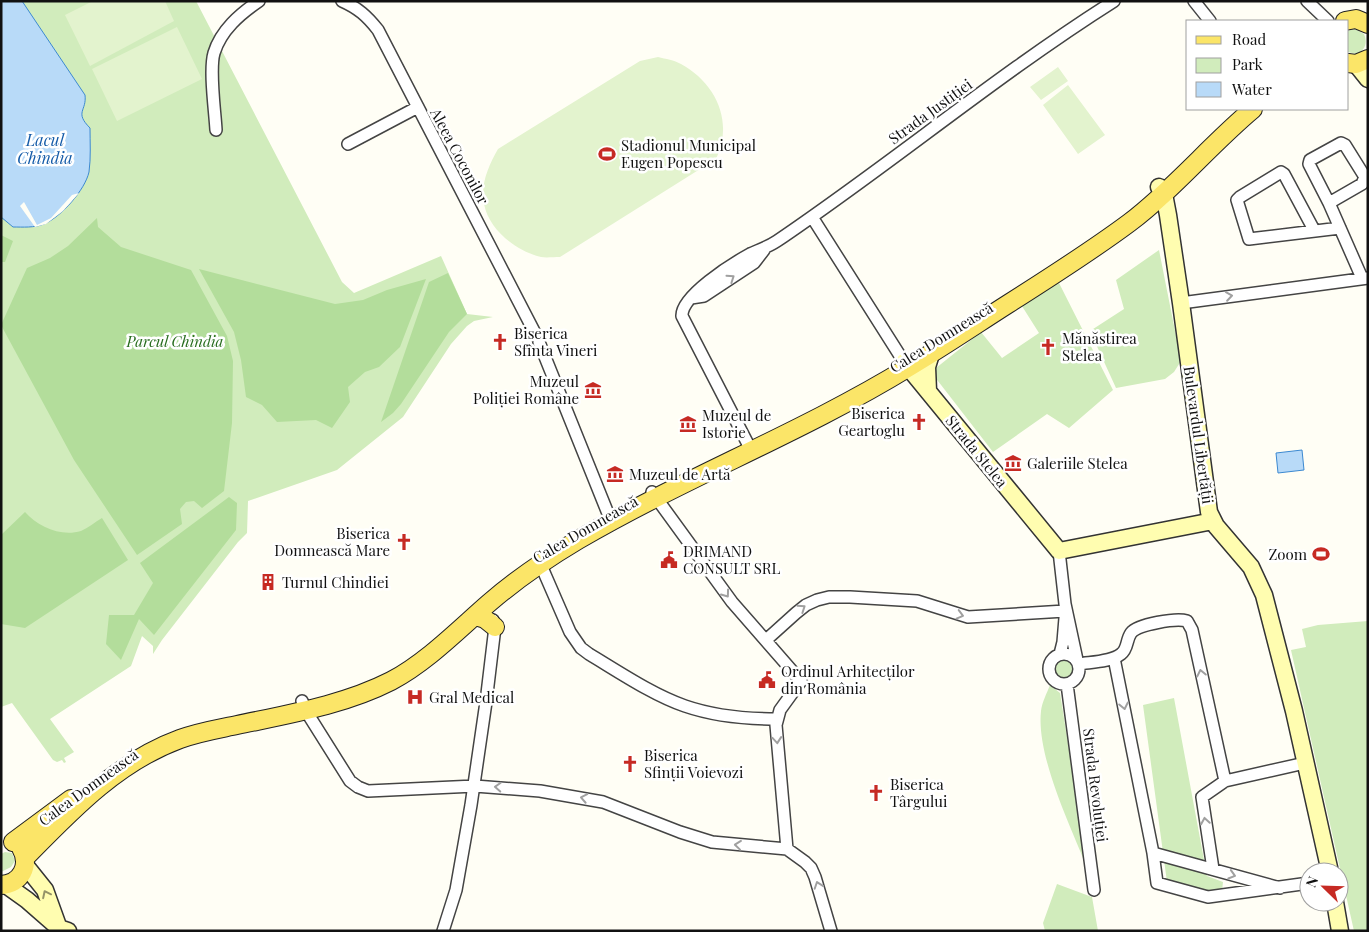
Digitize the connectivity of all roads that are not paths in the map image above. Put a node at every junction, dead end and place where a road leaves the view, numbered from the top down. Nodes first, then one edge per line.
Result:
1 (259, 1) edge
2 (342, 1) edge
3 (1194, 1) edge
4 (1307, 1) edge
5 (1110, 2) edge
6 (1209, 20) edge
7 (1327, 20) edge
8 (1357, 62) edge
9 (1368, 79) edge
10 (418, 107) junction
11 (1239, 110) edge
12 (1252, 110) edge
13 (216, 130) dead end
14 (348, 144) dead end
15 (1161, 190) junction
16 (1329, 203) junction
17 (812, 217) junction
18 (1340, 228) junction
19 (1314, 230) junction
20 (1365, 278) edge
21 (1181, 303) junction
22 (931, 354) junction
23 (906, 365) junction
24 (928, 392) junction
25 (749, 446) junction
26 (654, 494) junction
27 (609, 517) junction
28 (1213, 522) junction
29 (1059, 551) junction
30 (540, 563) junction
31 (481, 607) junction
32 (1065, 607) junction
33 (495, 627) joint
34 (766, 640) junction
35 (1060, 654) junction
36 (1114, 661) junction
37 (1078, 665) junction
38 (1067, 684) junction
39 (333, 702) junction
40 (304, 706) junction
41 (777, 719) junction
42 (317, 727) junction
43 (1305, 763) junction
44 (1224, 780) junction
45 (475, 786) junction
46 (7, 840) edge
47 (787, 849) junction
48 (1153, 853) junction
49 (25, 861) junction
50 (1328, 862) edge
51 (1213, 869) junction
52 (4, 885) edge
53 (1299, 885) edge
54 (1280, 888) junction
55 (1094, 890) dead end
56 (1337, 912) edge
57 (62, 930) edge
58 (443, 931) edge
59 (831, 931) edge
60 (1340, 931) edge

1 - 13 street
2 - 10 street, Aleea Coconilor
3 - 6 street
4 - 7 street
5 - 17 street, Strada Justiției
8 - 9 street
10 - 14 street
10 - 27 street, Aleea Coconilor
11 - 15 main road, Calea Domnească
12 - 15 main road, Calea Domnească
15 - 21 street, Bulevardul Libertății
15 - 22 main road, Calea Domnească
15 - 23 main road, Calea Domnească
16 - 16 street
16 - 18 street
17 - 23 street, Strada Stelea
17 - 25 street, Strada Justiției
18 - 19 street
18 - 20 street
19 - 19 street
21 -> 20 street
21 - 28 street, Bulevardul Libertății
22 - 23 main road, Calea Domnească
22 - 24 street
23 - 24 street, Strada Stelea
23 - 25 main road, Calea Domnească
24 - 29 street, Strada Stelea
25 - 26 main road, Calea Domnească
26 - 27 main road, Calea Domnească
26 -> 34 street
27 - 30 main road, Calea Domnească
27 - 31 main road, Calea Domnească
28 - 29 street
28 - 43 street, Bulevardul Libertății
29 - 32 street
30 - 31 main road, Calea Domnească
30 - 41 street
31 - 33 main road
31 - 39 main road, Calea Domnească
31 - 40 main road, Calea Domnească
34 -> 32 street
32 - 35 street
32 - 37 street
33 - 45 street
34 - 41 street
35 - 37 street
35 - 38 street
36 - 37 street
44 -> 36 street
36 -> 48 street
37 - 38 street
38 - 55 street, Strada Revoluției
39 - 40 main road, Calea Domnească
39 - 42 street
40 - 42 street
40 - 46 main road, Calea Domnească
40 - 49 main road, Calea Domnească
41 -> 47 street
42 - 45 street
43 - 44 street
43 - 50 street, Bulevardul Libertății
51 -> 44 street
47 -> 45 street
45 - 58 street
46 - 49 main road, Calea Domnească
59 -> 47 street
48 - 51 street
48 - 54 street
49 - 52 main road, Calea Domnească
57 -> 49 street
51 -> 54 street
52 - 57 street
53 - 54 street
56 - 60 street

